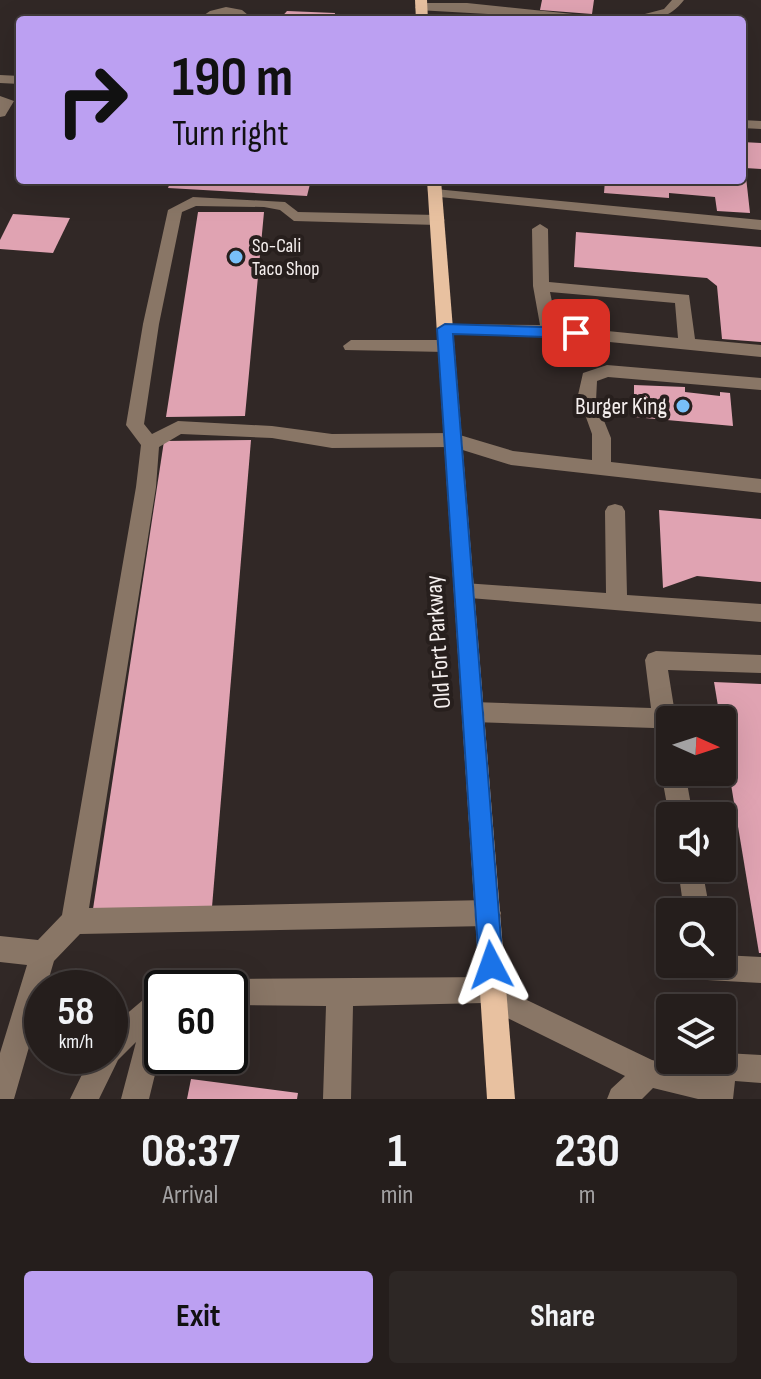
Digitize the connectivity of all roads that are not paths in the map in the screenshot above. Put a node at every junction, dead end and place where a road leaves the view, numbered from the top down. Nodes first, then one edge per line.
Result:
1 (678, 0) edge
2 (422, 9) edge
3 (210, 16) edge
4 (245, 16) edge
5 (534, 16) edge
6 (648, 16) edge
7 (0, 100) edge
8 (0, 113) edge
9 (434, 186) edge
10 (437, 220) junction
11 (761, 225) edge
12 (540, 229) dead end
13 (541, 286) junction
14 (549, 331) junction
15 (446, 338) junction
16 (687, 342) junction
17 (351, 346) dead end
18 (761, 351) edge
19 (761, 384) edge
20 (761, 391) edge
21 (586, 396) junction
22 (453, 440) junction
23 (150, 444) junction
24 (601, 467) junction
25 (761, 486) edge
26 (615, 511) dead end
27 (464, 591) junction
28 (617, 602) junction
29 (761, 613) edge
30 (761, 664) edge
31 (662, 706) edge
32 (473, 712) junction
33 (656, 718) edge
34 (488, 913) junction
35 (74, 921) junction
36 (0, 949) edge
37 (43, 954) junction
38 (736, 969) edge
39 (761, 970) edge
40 (248, 992) edge
41 (340, 993) junction
42 (493, 994) junction
43 (144, 1017) edge
44 (128, 1031) edge
45 (144, 1064) edge
46 (761, 1069) edge
47 (649, 1073) junction
48 (97, 1074) edge
49 (719, 1094) edge
50 (0, 1099) edge
51 (84, 1099) edge
52 (135, 1099) edge
53 (337, 1099) edge
54 (501, 1099) edge
55 (621, 1099) edge

1 - 6 lane
2 - 5 lane
3 - 4 lane
7 - 8 lane
9 - 10 main road, Old Fort Parkway
9 - 11 lane
10 - 15 main road, Old Fort Parkway
10 - 23 lane
12 - 13 lane
13 - 14 lane
13 - 16 lane
14 - 15 lane
14 - 16 lane
15 - 17 lane
15 - 22 main road, Old Fort Parkway
16 - 18 lane
19 - 21 lane
20 - 21 lane
21 - 24 lane
22 - 23 lane
22 - 24 lane
22 - 27 main road, Old Fort Parkway
23 - 35 lane
24 - 25 lane
26 - 28 lane
27 - 28 lane
27 - 32 main road, Old Fort Parkway
28 - 29 lane
30 - 31 lane
32 - 33 lane
32 - 34 main road, Old Fort Parkway
34 - 35 lane
34 - 42 main road, Old Fort Parkway
35 - 37 lane
36 - 37 lane
37 - 50 lane
38 - 39 lane
40 - 41 lane
41 - 42 lane
41 - 53 lane
42 - 47 lane
42 - 54 main road, Old Fort Parkway
43 - 44 lane
45 - 52 lane
46 - 49 lane
47 - 49 lane
47 - 55 lane
48 - 51 lane

